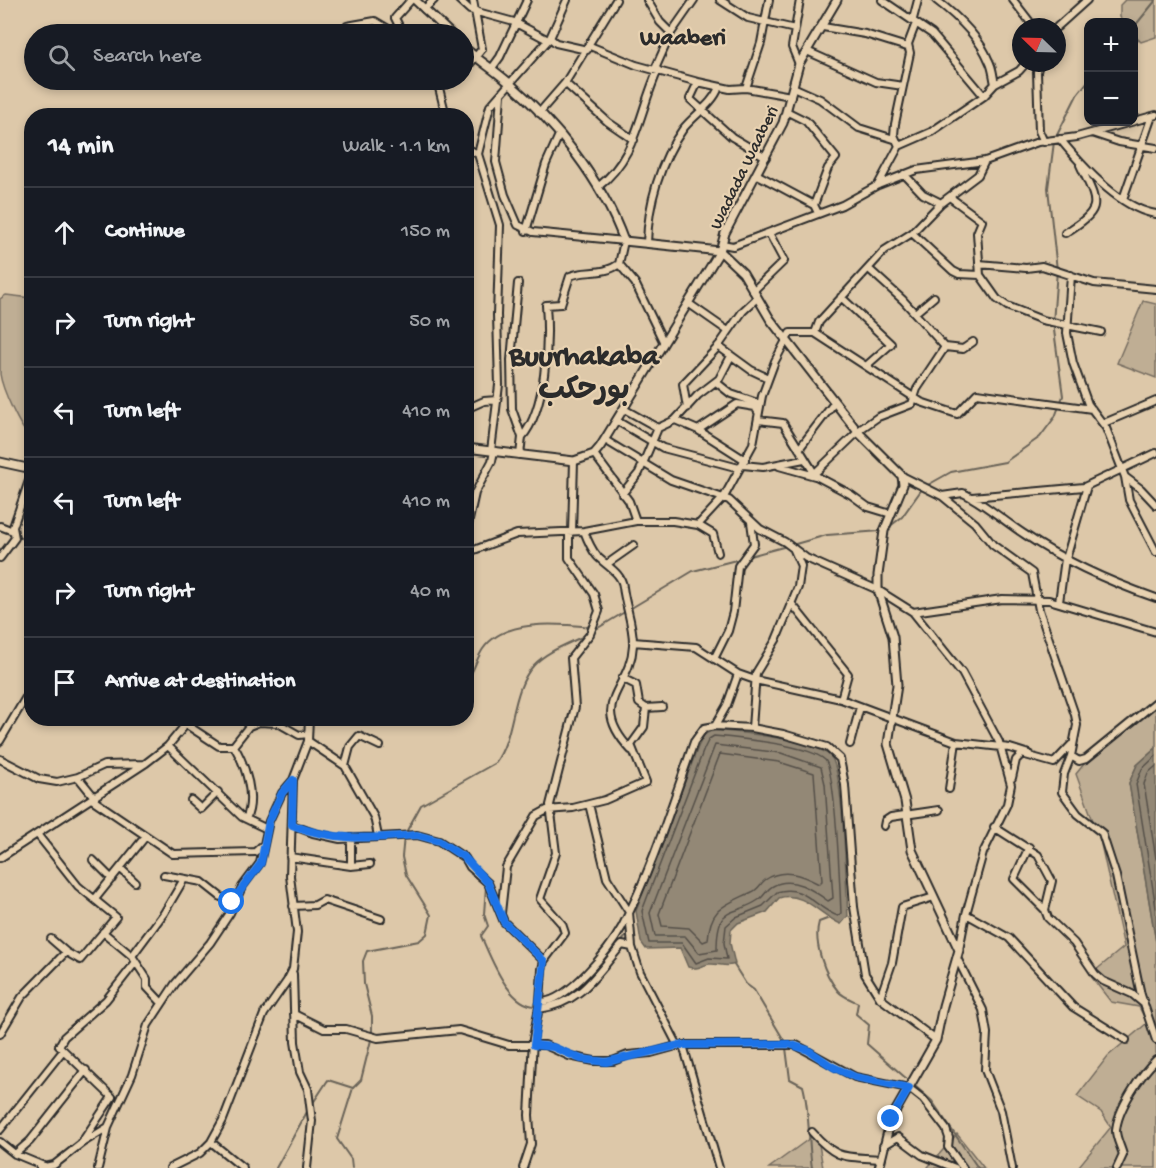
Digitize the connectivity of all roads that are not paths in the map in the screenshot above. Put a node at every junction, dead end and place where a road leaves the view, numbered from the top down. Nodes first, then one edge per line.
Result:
1 (413, 0) edge
2 (434, 0) edge
3 (459, 0) edge
4 (473, 0) edge
5 (527, 0) edge
6 (567, 0) edge
7 (616, 0) edge
8 (647, 0) edge
9 (694, 0) edge
10 (720, 0) edge
11 (769, 0) edge
12 (800, 0) edge
13 (837, 0) edge
14 (882, 0) edge
15 (918, 0) edge
16 (936, 0) edge
17 (1013, 0) edge
18 (1073, 0) edge
19 (1087, 0) edge
20 (1079, 6) junction
21 (424, 9) junction
22 (473, 11) junction
23 (1027, 18) edge
24 (1066, 18) edge
25 (914, 21) junction
26 (514, 22) junction
27 (765, 23) junction
28 (358, 24) edge
29 (380, 24) edge
30 (398, 24) edge
31 (440, 24) edge
32 (823, 27) junction
33 (795, 30) junction
34 (671, 33) junction
35 (549, 39) junction
36 (907, 47) junction
37 (588, 48) junction
38 (809, 52) junction
39 (474, 55) edge
40 (477, 58) junction
41 (474, 61) edge
42 (800, 64) junction
43 (492, 68) junction
44 (656, 69) junction
45 (1017, 72) edge
46 (1037, 72) edge
47 (565, 82) junction
48 (698, 82) junction
49 (509, 83) junction
50 (995, 84) junction
51 (903, 86) junction
52 (719, 87) junction
53 (793, 87) junction
54 (746, 88) junction
55 (440, 90) edge
56 (501, 94) junction
57 (792, 96) junction
58 (984, 96) junction
59 (444, 108) edge
60 (702, 110) junction
61 (539, 112) junction
62 (788, 112) junction
63 (1154, 115) edge
64 (1092, 133) junction
65 (559, 135) junction
66 (894, 139) junction
67 (634, 140) junction
68 (1060, 140) junction
69 (1044, 142) junction
70 (899, 146) junction
71 (1141, 147) junction
72 (1156, 148) edge
73 (474, 152) edge
74 (478, 154) junction
75 (766, 158) junction
76 (1078, 160) junction
77 (985, 161) junction
78 (904, 174) junction
79 (758, 175) junction
80 (878, 185) junction
81 (598, 188) junction
82 (951, 198) junction
83 (1123, 199) junction
84 (941, 203) junction
85 (814, 205) junction
86 (818, 213) junction
87 (1156, 214) edge
88 (526, 231) junction
89 (769, 233) junction
90 (1065, 233) dead end
91 (912, 234) junction
92 (624, 240) junction
93 (647, 243) junction
94 (721, 248) junction
95 (619, 264) junction
96 (980, 264) junction
97 (870, 270) junction
98 (980, 275) junction
99 (1071, 275) junction
100 (518, 283) dead end
101 (1156, 289) edge
102 (753, 291) junction
103 (842, 297) junction
104 (934, 297) dead end
105 (757, 298) junction
106 (688, 303) junction
107 (915, 313) junction
108 (1068, 325) junction
109 (728, 331) junction
110 (815, 333) junction
111 (1101, 333) dead end
112 (787, 337) junction
113 (663, 340) junction
114 (974, 342) dead end
115 (498, 344) junction
116 (512, 345) junction
117 (718, 346) junction
118 (945, 347) junction
119 (731, 356) junction
120 (866, 366) junction
121 (768, 378) junction
122 (716, 382) junction
123 (916, 398) junction
124 (497, 400) junction
125 (1156, 401) edge
126 (834, 403) junction
127 (760, 404) junction
128 (474, 405) edge
129 (687, 408) junction
130 (624, 409) junction
131 (1092, 409) junction
132 (758, 412) junction
133 (675, 420) junction
134 (758, 420) junction
135 (616, 421) junction
136 (1104, 423) junction
137 (658, 428) junction
138 (698, 430) junction
139 (858, 432) junction
140 (522, 437) junction
141 (605, 440) junction
142 (653, 444) junction
143 (474, 449) edge
144 (799, 449) junction
145 (492, 451) junction
146 (1156, 453) edge
147 (594, 454) junction
148 (520, 455) junction
149 (804, 459) junction
150 (574, 461) junction
151 (0, 462) edge
152 (644, 463) junction
153 (742, 464) junction
154 (775, 466) junction
155 (24, 468) edge
156 (1122, 470) junction
157 (816, 474) junction
158 (903, 476) junction
159 (1125, 477) junction
160 (1088, 486) junction
161 (475, 494) joint
162 (622, 494) junction
163 (24, 496) edge
164 (942, 496) junction
165 (724, 497) junction
166 (972, 497) junction
167 (474, 498) edge
168 (1156, 505) edge
169 (891, 514) junction
170 (636, 521) junction
171 (751, 521) junction
172 (698, 525) junction
173 (0, 526) edge
174 (13, 531) junction
175 (584, 531) junction
176 (570, 532) junction
177 (1153, 538) edge
178 (634, 545) dead end
179 (793, 549) junction
180 (474, 550) edge
181 (1156, 552) edge
182 (718, 553) dead end
183 (0, 558) edge
184 (1066, 559) junction
185 (607, 564) junction
186 (878, 590) junction
187 (1156, 598) edge
188 (1038, 600) junction
189 (1059, 602) junction
190 (792, 604) junction
191 (914, 612) junction
192 (1156, 632) edge
193 (633, 642) junction
194 (714, 659) junction
195 (738, 674) junction
196 (622, 678) junction
197 (755, 680) junction
198 (841, 699) junction
199 (24, 700) edge
200 (1156, 702) edge
201 (662, 707) dead end
202 (860, 707) junction
203 (646, 708) junction
204 (892, 720) junction
205 (186, 726) edge
206 (194, 726) edge
207 (249, 726) edge
208 (283, 726) edge
209 (309, 726) edge
210 (715, 726) junction
211 (752, 728) junction
212 (308, 737) junction
213 (0, 741) edge
214 (956, 742) junction
215 (850, 744) dead end
216 (1072, 744) junction
217 (234, 745) junction
218 (168, 746) junction
219 (380, 746) dead end
220 (1001, 748) junction
221 (631, 750) junction
222 (1029, 754) junction
223 (1071, 756) junction
224 (0, 759) edge
225 (146, 764) junction
226 (345, 766) junction
227 (78, 777) junction
228 (293, 780) junction
229 (1011, 781) junction
230 (949, 789) dead end
231 (218, 792) junction
232 (94, 799) junction
233 (191, 800) dead end
234 (589, 804) junction
235 (550, 810) junction
236 (939, 810) dead end
237 (906, 815) junction
238 (246, 819) junction
239 (292, 825) junction
240 (884, 826) dead end
241 (994, 827) junction
242 (267, 829) junction
243 (37, 834) junction
244 (378, 836) junction
245 (145, 837) junction
246 (351, 838) junction
247 (266, 842) junction
248 (1029, 848) junction
249 (290, 857) junction
250 (0, 858) edge
251 (93, 861) dead end
252 (370, 864) dead end
253 (351, 866) junction
254 (121, 869) junction
255 (164, 875) dead end
256 (112, 879) junction
257 (184, 879) junction
258 (135, 882) dead end
259 (934, 897) junction
260 (95, 899) junction
261 (234, 902) junction
262 (293, 906) junction
263 (1045, 910) junction
264 (629, 912) junction
265 (501, 914) junction
266 (966, 914) junction
267 (381, 919) dead end
268 (102, 932) junction
269 (51, 939) dead end
270 (632, 946) junction
271 (959, 950) junction
272 (66, 952) junction
273 (133, 959) junction
274 (958, 960) junction
275 (544, 961) junction
276 (293, 969) junction
277 (880, 998) junction
278 (162, 1003) junction
279 (1144, 1004) junction
280 (540, 1006) junction
281 (294, 1014) junction
282 (0, 1034) edge
283 (936, 1040) junction
284 (1126, 1040) dead end
285 (1156, 1040) edge
286 (534, 1045) junction
287 (680, 1045) junction
288 (62, 1052) junction
289 (1156, 1060) edge
290 (86, 1070) junction
291 (909, 1088) junction
292 (108, 1127) junction
293 (0, 1130) edge
294 (812, 1132) dead end
295 (0, 1142) edge
296 (211, 1142) junction
297 (82, 1143) junction
298 (883, 1147) junction
299 (15, 1154) junction
300 (880, 1159) junction
301 (45, 1168) edge
302 (98, 1168) edge
303 (170, 1168) edge
304 (243, 1168) edge
305 (307, 1168) edge
306 (523, 1168) edge
307 (719, 1168) edge
308 (879, 1168) edge
309 (955, 1168) edge
310 (963, 1168) edge
311 (1012, 1168) edge
312 (1116, 1168) edge

1 - 21 street
1 - 30 street
2 - 21 street
3 - 22 street
4 - 22 street
5 - 26 street
6 - 35 street
7 - 37 street
8 - 34 street
9 - 34 street
10 - 27 street
11 - 27 street
12 - 33 street
13 - 32 street, Wadada Waaberi
14 - 25 street
15 - 25 street
16 - 50 street
17 - 23 street
18 - 20 street
19 - 20 street
20 - 24 street
21 - 31 street
22 - 26 street
22 - 40 street
25 - 36 street
25 - 58 street
26 - 35 street
26 - 43 street
27 - 33 street
27 - 54 street
28 - 29 street
32 - 36 street
32 - 38 street, Wadada Waaberi
33 - 42 street
34 - 44 street
35 - 37 street
35 - 49 street
36 - 51 street
37 - 44 street
37 - 47 street
38 - 42 street, Wadada Waaberi
38 - 51 street
39 - 40 street
40 - 41 street
40 - 43 street
42 - 53 street, Wadada Waaberi
43 - 49 street
44 - 48 street
44 - 67 street
45 - 50 street
46 - 69 street
47 - 61 street
47 - 67 street
48 - 52 street
48 - 60 street
49 - 56 street
49 - 61 street
50 - 58 street
51 - 66 street
52 - 54 street
52 - 60 street
53 - 57 street, Wadada Waaberi
53 - 66 street
54 - 57 street
55 - 59 street
56 - 74 street
56 - 88 street
57 - 62 street, Wadada Waaberi
58 - 70 street
60 - 75 street
60 - 93 street
61 - 65 street
62 - 75 street, Wadada Waaberi
62 - 85 street
63 - 64 street
63 - 71 street
64 - 68 street
64 - 71 street
65 - 81 street
65 - 88 street
66 - 70 street
67 - 81 street
68 - 69 street
68 - 76 street
69 - 77 street
70 - 80 street
71 - 72 street
71 - 83 street
73 - 74 street
74 - 115 street
75 - 79 street, Wadada Waaberi
76 - 83 street
76 - 90 street
77 - 78 street
77 - 82 street
78 - 80 street
78 - 84 street
79 - 85 street
79 - 94 street, Wadada Waaberi
80 - 86 street
81 - 92 street
82 - 84 street
82 - 96 street
83 - 87 street
84 - 91 street
85 - 86 street
86 - 89 street
88 - 92 street
89 - 94 street
89 - 102 street
91 - 97 street
91 - 98 street
92 - 93 street
92 - 95 street
93 - 94 street
94 - 102 street
94 - 106 street, Wadada Waaberi
95 - 113 street
95 - 140 street
96 - 98 street
96 - 99 street
97 - 103 street
97 - 107 street
98 - 108 street
99 - 101 street
99 - 108 street
100 - 116 street
102 - 105 street
103 - 110 street
103 - 120 street
104 - 107 street
105 - 109 street
105 - 112 street
106 - 109 street
106 - 113 street, Wadada Waaberi
107 - 118 street
108 - 111 street
108 - 131 street
109 - 117 street
110 - 112 street
110 - 120 street
112 - 121 street
112 - 126 street
113 - 130 street, Wadada Waaberi
114 - 118 street
115 - 116 street
115 - 124 street
116 - 140 street
117 - 119 street
117 - 129 street
118 - 123 street
119 - 121 street
119 - 122 street
120 - 123 street
121 - 127 street
122 - 127 street
122 - 129 street
123 - 131 street
123 - 139 street
124 - 128 street
124 - 145 street
125 - 136 street
126 - 139 street
126 - 144 street
127 - 132 street
129 - 133 street
130 - 135 street, Wadada Waaberi
130 - 137 street
131 - 136 street
132 - 134 street
132 - 138 street
133 - 137 street
133 - 138 street
134 - 144 street
134 - 153 street
135 - 141 street, Wadada Waaberi
135 - 142 street
136 - 156 street
137 - 142 street
138 - 153 street
139 - 157 street
139 - 158 street
140 - 148 street
141 - 147 street, Wadada Waaberi
141 - 152 street
142 - 152 street
142 - 153 street
143 - 145 street
144 - 149 street
145 - 148 street
145 - 161 street
146 - 156 street
147 - 150 street
147 - 162 street
148 - 150 street
149 - 154 street
149 - 157 street
150 - 176 street
151 - 155 street
152 - 162 street
152 - 165 street
153 - 154 street
153 - 165 street
154 - 157 street
156 - 159 street
156 - 160 street
157 - 169 street
158 - 164 street
158 - 169 street
159 - 168 street
159 - 177 street
160 - 166 street
160 - 184 street
161 - 167 street
162 - 170 street
163 - 174 street
164 - 166 street
164 - 188 street
165 - 171 street
165 - 172 street
166 - 184 street
169 - 186 street
170 - 172 street
170 - 175 street
171 - 179 street
171 - 194 street
172 - 182 street
173 - 174 street
174 - 183 street
175 - 176 street
175 - 185 street
176 - 180 street
176 - 235 street
177 - 181 street
178 - 185 street
179 - 186 street
179 - 190 street
184 - 187 street
184 - 189 street
185 - 193 street
186 - 191 street
186 - 204 street
188 - 189 street
188 - 191 street
188 - 216 street
189 - 192 street
190 - 197 street
190 - 198 street
191 - 220 street
193 - 194 street
193 - 196 street
194 - 195 street
195 - 197 street
195 - 210 street
196 - 203 street
196 - 221 street
197 - 198 street
197 - 211 street
198 - 202 street
199 - 213 street
200 - 223 street
201 - 203 street
202 - 204 street
202 - 215 street
203 - 221 street
204 - 214 street
204 - 237 street
205 - 218 street
206 - 217 street
207 - 217 street
208 - 212 street
209 - 212 street
210 - 211 street
210 - 264 street
211 - 277 street
212 - 226 street
212 - 228 street
214 - 220 street
214 - 230 street
216 - 222 street
216 - 223 street
217 - 238 street
218 - 225 street
218 - 231 street
219 - 226 street
220 - 222 street
220 - 229 street
221 - 234 street
222 - 229 street
223 - 279 street
224 - 227 street
225 - 227 street
225 - 232 street
226 - 244 street
227 - 232 street
228 - 239 street
228 - 242 street
229 - 241 street
231 - 233 street
231 - 238 street
232 - 243 street
232 - 245 street
234 - 235 street
234 - 264 street
235 - 265 street
235 - 275 street
236 - 237 street
237 - 240 street
237 - 259 street
238 - 242 street
239 - 246 street
239 - 249 street
241 - 248 street
241 - 266 street
242 - 247 street
243 - 250 street
243 - 260 street
244 - 246 street
244 - 265 street
245 - 247 street
245 - 254 street
246 - 253 street
247 - 261 street
248 - 263 street
248 - 263 street
249 - 253 street
249 - 262 street
251 - 256 street
252 - 253 street
254 - 256 street
254 - 258 street
255 - 257 street
256 - 260 street
257 - 261 street
257 - 273 street
259 - 271 street
259 - 277 street
260 - 268 street
261 - 278 street
262 - 267 street
262 - 276 street
263 - 279 street
264 - 270 street
264 - 280 street
265 - 275 street
266 - 271 street
266 - 284 street
268 - 272 street
268 - 273 street
269 - 272 street
270 - 280 street
270 - 287 street
271 - 274 street
272 - 282 street
273 - 278 street
273 - 288 street
274 - 283 street
274 - 311 street
275 - 280 street
276 - 281 street
276 - 296 street
277 - 283 street
278 - 292 street
279 - 285 street
280 - 286 street
281 - 286 street
281 - 305 street
283 - 291 street
286 - 287 street
286 - 306 street
287 - 291 street
287 - 307 street
288 - 290 street
288 - 293 street
289 - 312 street
290 - 297 street
290 - 299 street
291 - 298 street
291 - 310 street
292 - 297 street
292 - 302 street
294 - 300 street
295 - 299 street
296 - 303 street
296 - 304 street
297 - 301 street
298 - 300 street
298 - 309 street
299 - 301 street
300 - 308 street

